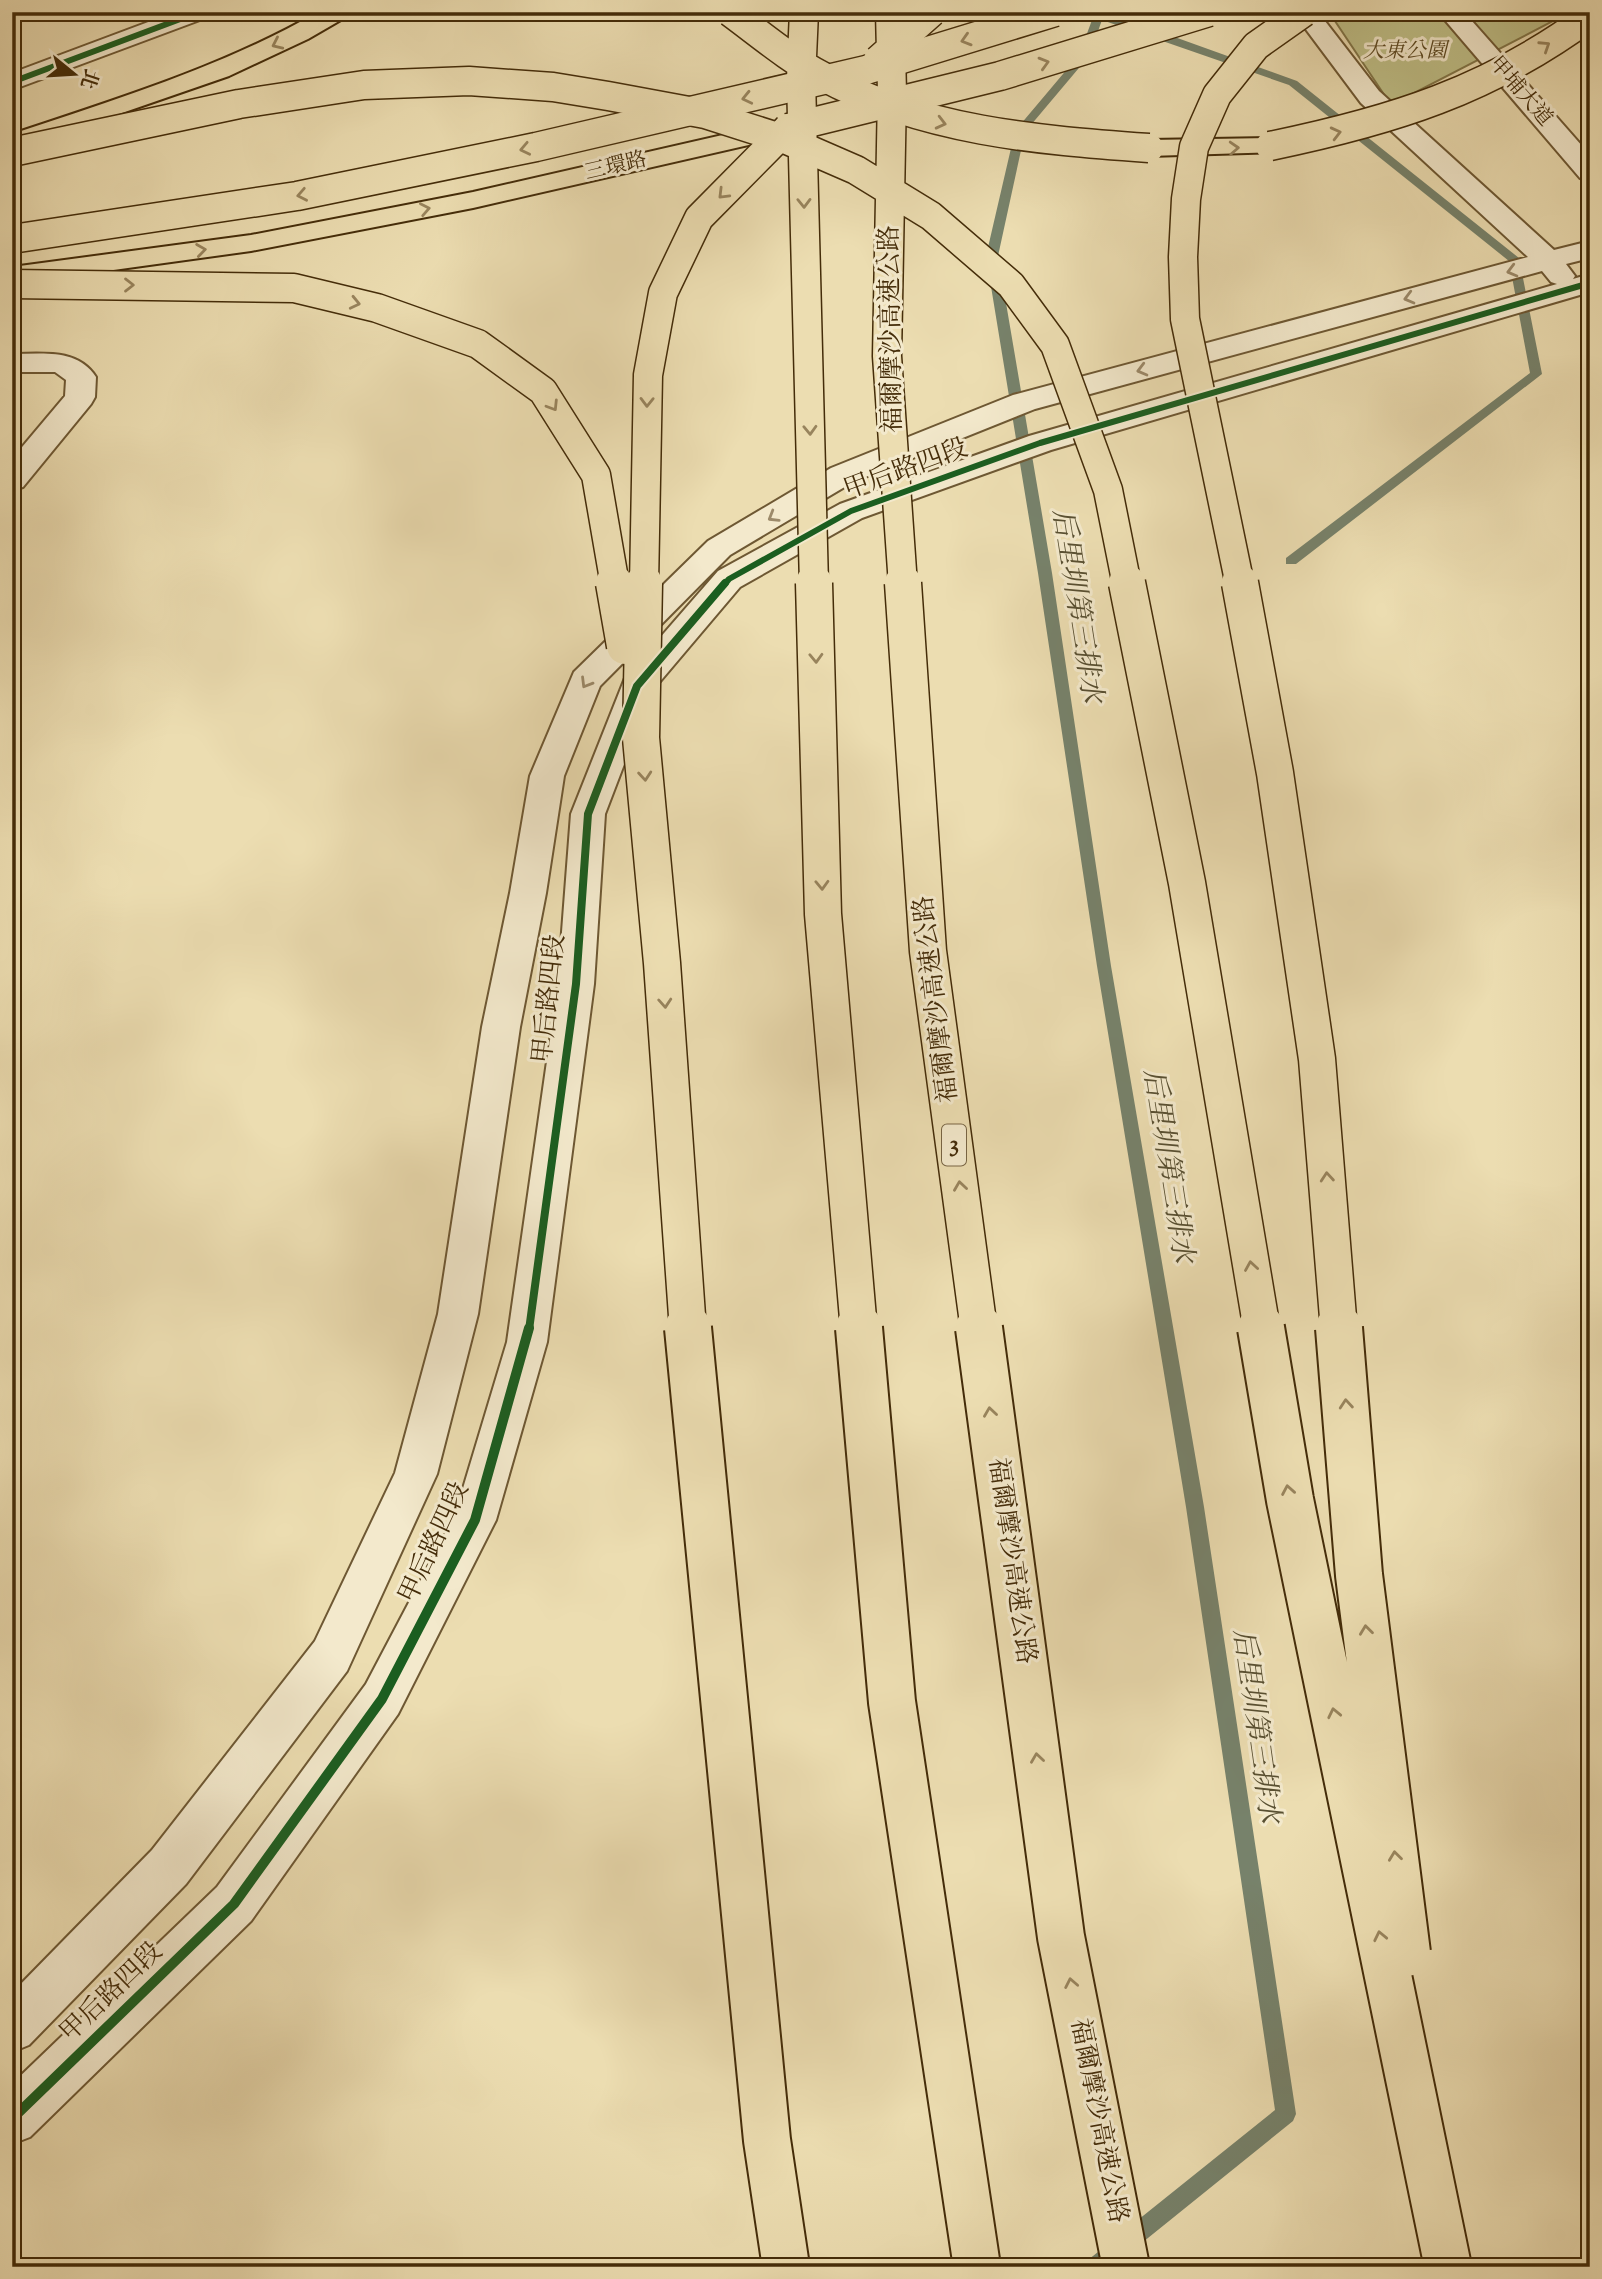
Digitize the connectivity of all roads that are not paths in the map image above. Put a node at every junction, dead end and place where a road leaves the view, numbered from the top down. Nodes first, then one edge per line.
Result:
1 (199, 12) edge
2 (337, 12) edge
3 (730, 12) edge
4 (804, 12) edge
5 (890, 12) edge
6 (932, 12) edge
7 (1055, 12) edge
8 (1209, 12) edge
9 (1305, 12) edge
10 (1450, 12) edge
11 (1590, 16) edge
12 (866, 71) junction
13 (12, 82) edge
14 (788, 128) junction
15 (12, 143) edge
16 (12, 152) edge
17 (1590, 172) edge
18 (12, 239) edge
19 (1590, 250) edge
20 (1549, 261) junction
21 (12, 276) edge
22 (12, 284) edge
23 (1580, 285) edge
24 (12, 363) edge
25 (12, 480) edge
26 (641, 738) junction
27 (12, 2028) edge
28 (12, 2119) edge
29 (1445, 2253) edge
30 (786, 2267) edge
31 (977, 2267) edge
32 (1126, 2267) edge

1 - 13 street
2 -> 15 main road
3 -> 11 main road, bridge
4 -> 31 main road, bridge
32 -> 5 main road, 福爾摩沙高速公路 / 3, bridge
6 - 12 main road, bridge
7 -> 12 main road, 三環路, bridge
14 -> 8 main road, 三環路, bridge
9 - 20 street
29 -> 9 main road, bridge
10 - 17 street, 甲埔大道
12 - 14 main road, bridge
12 -> 18 main road, 三環路, bridge
21 -> 14 main road, 三環路, bridge
14 -> 26 main road, bridge
29 -> 16 main road, bridge
19 - 20 street
20 - 23 street
20 -> 27 street, 甲后路四段
22 -> 26 main road, bridge
23 - 28 street, 甲后路四段
24 - 25 street
26 -> 30 main road, bridge

